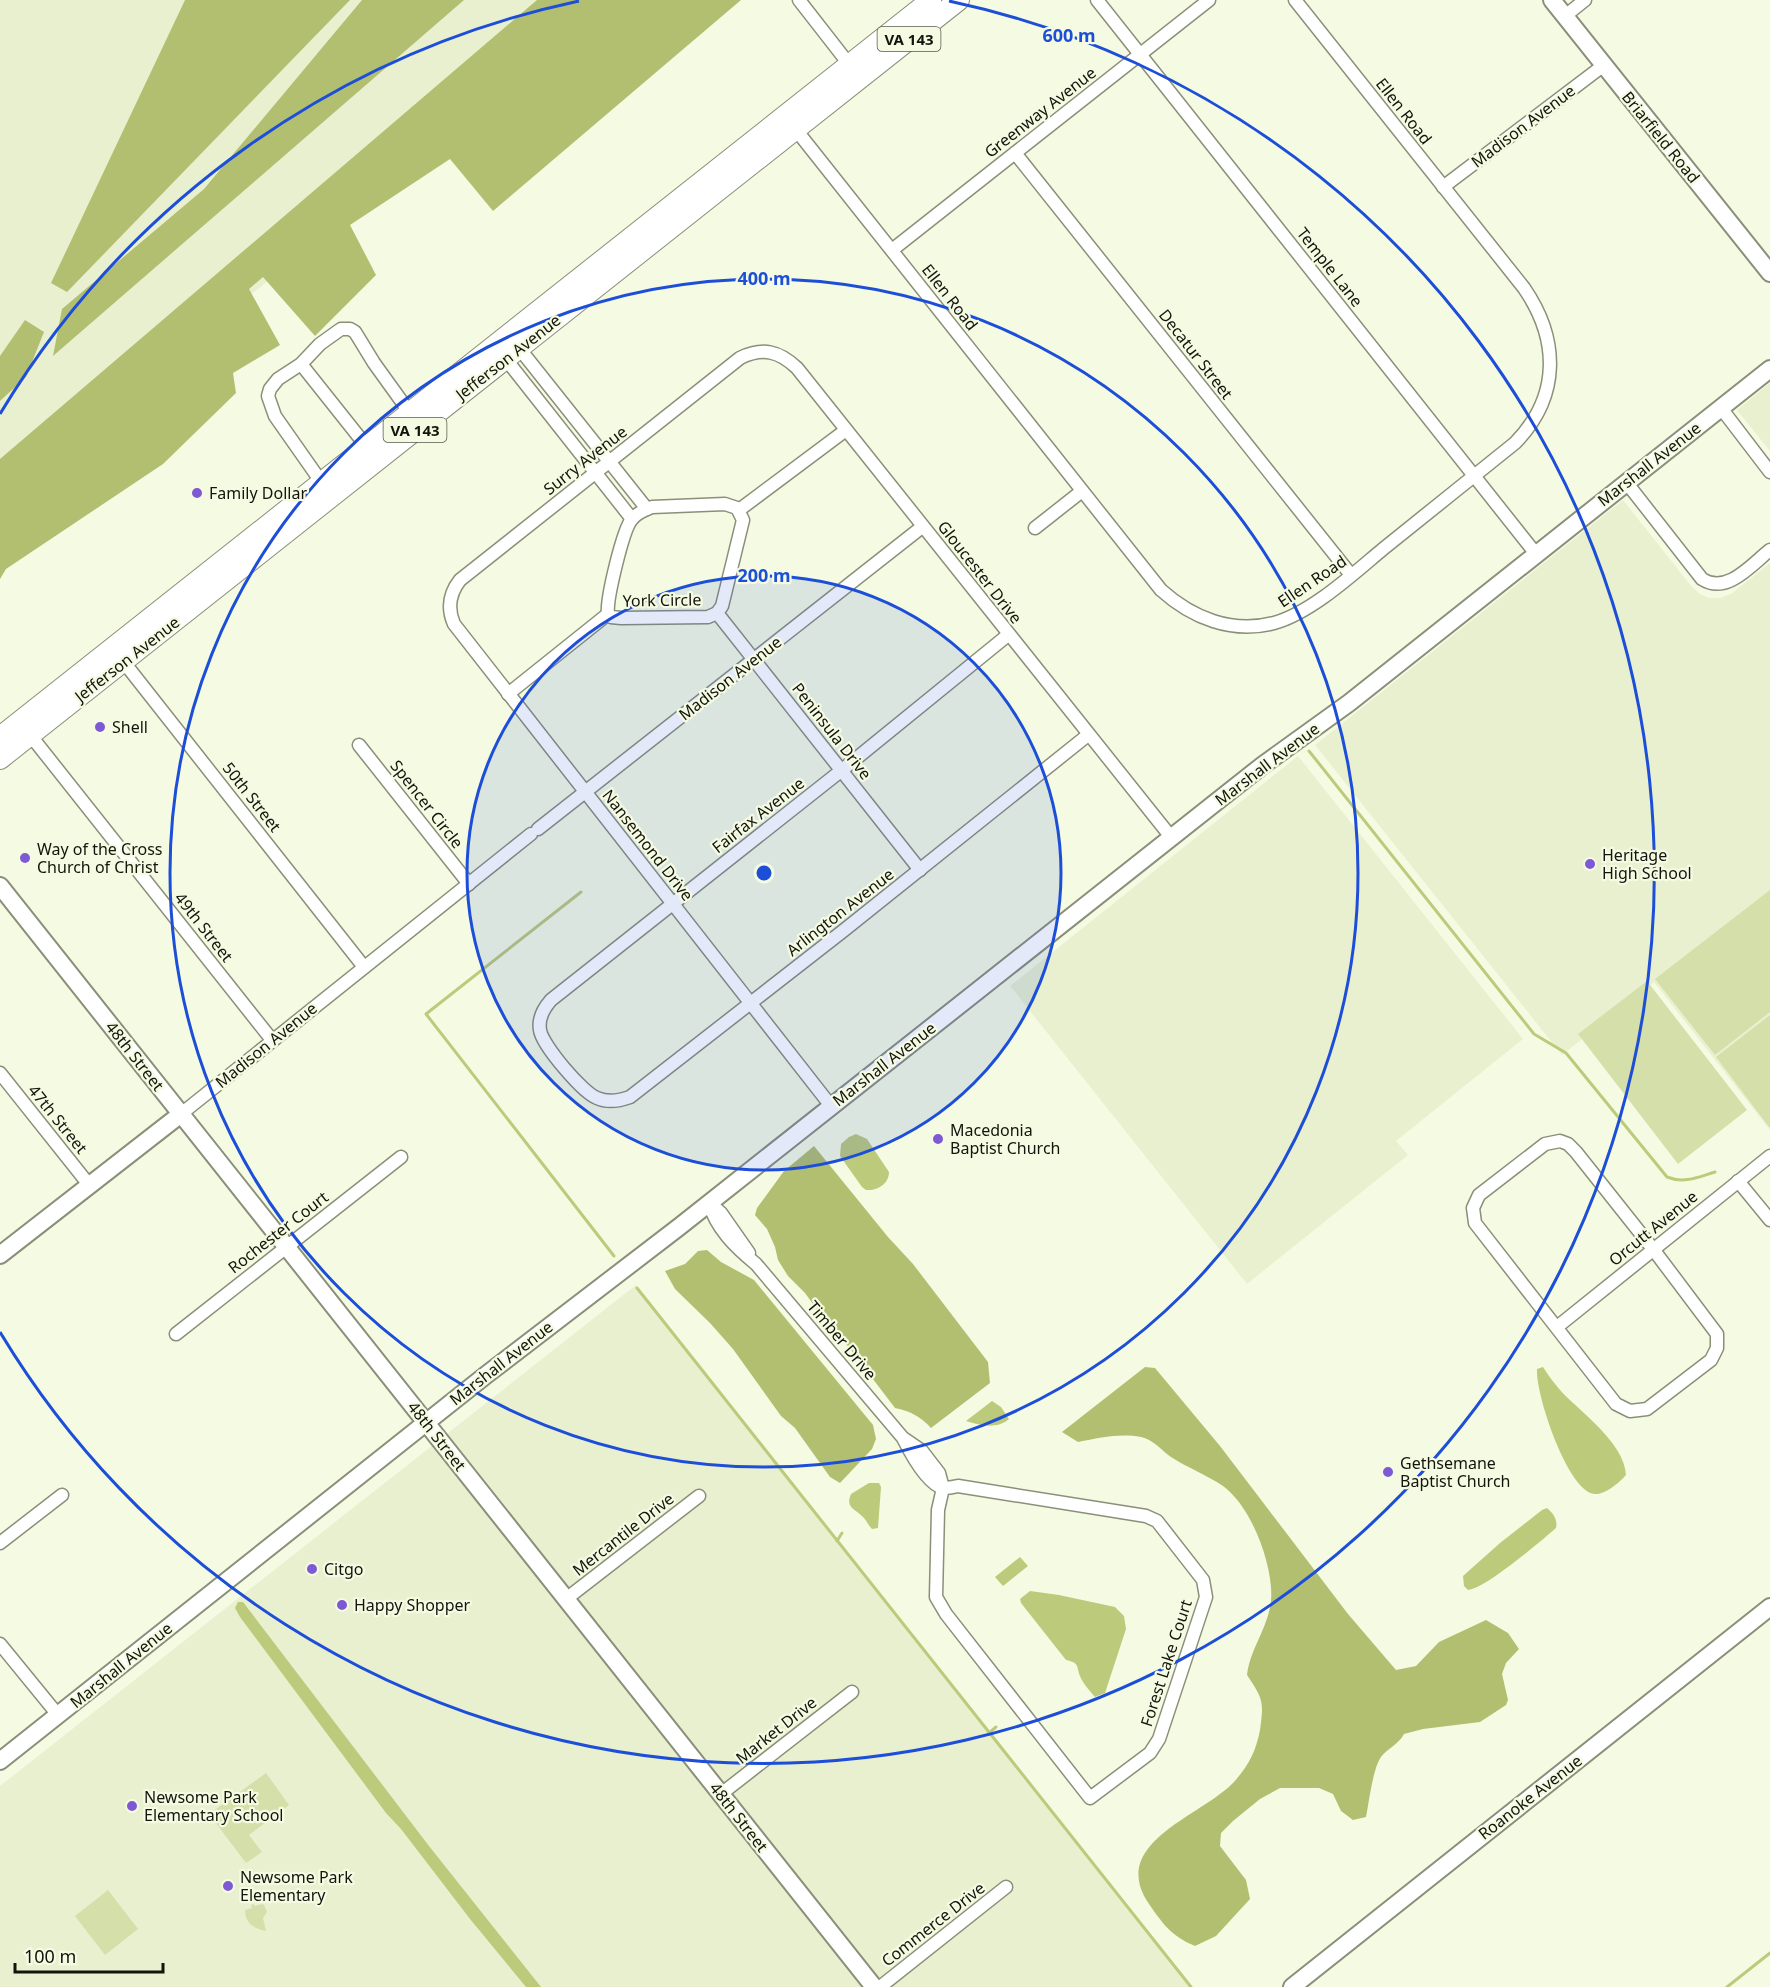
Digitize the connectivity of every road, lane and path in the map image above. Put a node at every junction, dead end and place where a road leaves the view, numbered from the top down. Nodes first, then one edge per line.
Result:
1 (799, 0) edge
2 (931, 0) edge
3 (959, 0) edge
4 (1098, 0) edge
5 (1209, 0) edge
6 (1295, 0) edge
7 (1552, 0) edge
8 (1585, 0) edge
9 (1565, 16) junction
10 (1140, 54) junction
11 (1604, 65) junction
12 (854, 71) junction
13 (790, 122) junction
14 (1015, 153) junction
15 (1443, 187) junction
16 (892, 250) junction
17 (1770, 273) edge
18 (507, 347) junction
19 (749, 354) joint
20 (301, 364) junction
21 (1770, 369) edge
22 (1721, 408) junction
23 (410, 413) junction
24 (846, 430) junction
25 (372, 453) junction
26 (609, 461) junction
27 (595, 472) junction
28 (1770, 472) edge
29 (1474, 476) junction
30 (1626, 482) junction
31 (322, 483) junction
32 (1082, 491) junction
33 (647, 509) junction
34 (739, 510) junction
35 (632, 519) junction
36 (922, 527) junction
37 (1035, 528) dead end
38 (1770, 550) edge
39 (1536, 554) junction
40 (1351, 575) junction
41 (450, 600) joint
42 (717, 613) junction
43 (608, 614) junction
44 (1008, 635) junction
45 (118, 655) junction
46 (754, 659) junction
47 (508, 694) junction
48 (25, 728) junction
49 (1088, 735) junction
50 (0, 737) edge
51 (358, 745) dead end
52 (0, 759) edge
53 (842, 770) junction
54 (585, 792) junction
55 (1172, 837) junction
56 (920, 870) junction
57 (469, 884) junction
58 (0, 886) edge
59 (672, 903) junction
60 (364, 968) junction
61 (749, 1003) junction
62 (272, 1040) junction
63 (0, 1073) edge
64 (605, 1100) joint
65 (831, 1106) junction
66 (181, 1114) junction
67 (1770, 1156) edge
68 (401, 1157) dead end
69 (1738, 1181) junction
70 (90, 1186) junction
71 (709, 1203) junction
72 (1770, 1220) edge
73 (286, 1246) junction
74 (1653, 1249) junction
75 (0, 1255) edge
76 (1557, 1327) junction
77 (176, 1334) dead end
78 (426, 1423) junction
79 (943, 1488) junction
80 (62, 1495) dead end
81 (699, 1496) dead end
82 (0, 1543) edge
83 (566, 1599) junction
84 (1770, 1607) edge
85 (0, 1644) edge
86 (852, 1692) dead end
87 (58, 1715) junction
88 (0, 1761) edge
89 (721, 1794) junction
90 (1006, 1887) dead end
91 (874, 1987) edge
92 (880, 1987) edge
93 (1292, 1987) edge

1 - 12 street
2 - 12 main road, Jefferson Avenue / VA 143
3 - 12 main road, Jefferson Avenue / VA 143
4 - 10 street, Temple Lane
5 - 10 street, Greenway Avenue
6 - 15 street, Ellen Road
7 - 9 street, Briarfield Road
8 - 9 street
9 - 11 street, Briarfield Road
10 - 14 street, Greenway Avenue
10 - 29 street, Temple Lane
11 - 15 street, Madison Avenue
11 - 17 street, Briarfield Road
12 - 13 main road, Jefferson Avenue / VA 143
13 - 16 street, Ellen Road
13 - 18 main road, Jefferson Avenue / VA 143
14 - 16 street, Greenway Avenue
14 - 40 street, Decatur Street
15 - 29 street, Ellen Road
16 - 32 street, Ellen Road
18 - 23 main road, Jefferson Avenue / VA 143
18 - 25 main road, Jefferson Avenue / VA 143
18 - 26 street
18 - 27 street
19 - 24 street, Gloucester Drive
19 - 26 street, Surry Avenue
20 - 23 street
20 - 25 street
20 - 31 street
21 - 22 street, Marshall Avenue
22 - 28 street
22 - 30 street, Marshall Avenue
23 - 25 main road, Jefferson Avenue / VA 143
24 - 34 street
24 - 36 street, Gloucester Drive
25 - 31 main road, Jefferson Avenue / VA 143
25 - 45 main road, Jefferson Avenue / VA 143
26 - 27 street, Surry Avenue
26 - 33 street
27 - 35 street
27 - 41 street, Surry Avenue
29 - 39 street, Temple Lane
29 - 40 street, Ellen Road
30 - 38 street
30 - 39 street, Marshall Avenue
31 - 45 main road, Jefferson Avenue / VA 143
32 - 37 street
32 - 40 street, Ellen Road
33 - 34 street
33 - 35 street
34 - 42 street, York Circle
35 - 43 street, York Circle
36 - 44 street, Gloucester Drive
36 - 46 street, Madison Avenue
39 - 55 street, Marshall Avenue
41 - 47 street, Nansemond Drive
42 - 43 street, York Circle
42 - 46 street, Peninsula Drive
43 - 47 street, York Circle
44 - 49 street, Gloucester Drive
44 - 53 street, Fairfax Avenue
45 - 48 main road, Jefferson Avenue / VA 143
45 - 60 street, 50th Street
46 - 53 street, Peninsula Drive
46 - 54 street, Madison Avenue
47 - 54 street, Nansemond Drive
48 - 50 main road, Jefferson Avenue / VA 143
48 - 52 main road, Jefferson Avenue / VA 143
48 - 62 street, 49th Street
49 - 55 street, Gloucester Drive
49 - 56 street, Arlington Avenue
51 - 57 street, Spencer Circle
53 - 56 street, Peninsula Drive
53 - 59 street, Fairfax Avenue
54 - 57 street, Madison Avenue
54 - 59 street, Nansemond Drive
55 - 65 street, Marshall Avenue
56 - 61 street, Arlington Avenue
57 - 60 street, Madison Avenue
58 - 66 street, 48th Street
59 - 61 street, Nansemond Drive
59 - 64 street, Fairfax Avenue
60 - 62 street, Madison Avenue
61 - 64 street, Arlington Avenue
61 - 65 street, Nansemond Drive
62 - 66 street, Madison Avenue
63 - 70 street, 47th Street
65 - 71 street, Marshall Avenue
66 - 70 street, Madison Avenue
66 - 73 street, 48th Street
67 - 69 street, Orcutt Avenue
68 - 73 street, Rochester Court
69 - 72 street
69 - 74 street, Orcutt Avenue
70 - 75 street, Madison Avenue
71 - 78 street, Marshall Avenue
71 - 79 street, Timber Drive
73 - 77 street, Rochester Court
73 - 78 street, 48th Street
74 - 76 street, Orcutt Avenue
74 - 76 street
74 - 76 street
78 - 83 street, 48th Street
78 - 87 street, Marshall Avenue
79 - 79 street, Forest Lake Court
80 - 82 street
81 - 83 street, Mercantile Drive
83 - 89 street, 48th Street
84 - 93 street, Roanoke Avenue
85 - 87 street
86 - 89 street, Market Drive
87 - 88 street, Marshall Avenue
89 - 91 street, 48th Street
90 - 92 street, Commerce Drive

